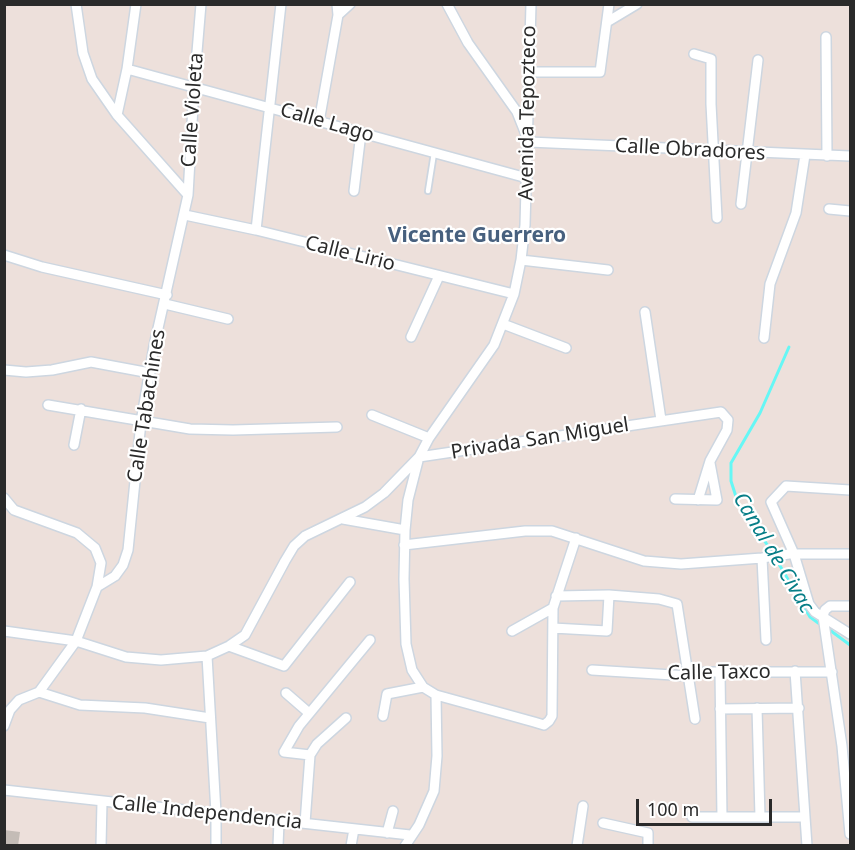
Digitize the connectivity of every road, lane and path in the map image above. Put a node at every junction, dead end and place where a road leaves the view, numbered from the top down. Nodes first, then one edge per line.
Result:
1 (76, 4) edge
2 (136, 4) edge
3 (201, 4) edge
4 (280, 4) edge
5 (350, 4) edge
6 (447, 4) edge
7 (609, 4) edge
8 (637, 4) edge
9 (528, 6) edge
10 (338, 10) edge
11 (607, 22) junction
12 (826, 37) dead end
13 (694, 54) dead end
14 (758, 60) dead end
15 (127, 69) junction
16 (529, 72) junction
17 (194, 88) junction
18 (271, 107) junction
19 (117, 115) junction
20 (319, 122) junction
21 (361, 133) junction
22 (529, 142) junction
23 (714, 151) junction
24 (747, 152) junction
25 (434, 153) junction
26 (805, 155) junction
27 (837, 156) edge
28 (527, 178) junction
29 (354, 191) dead end
30 (428, 191) dead end
31 (188, 195) junction
32 (741, 204) dead end
33 (829, 209) dead end
34 (850, 211) edge
35 (184, 215) junction
36 (717, 218) dead end
37 (256, 230) junction
38 (4, 255) edge
39 (521, 260) junction
40 (608, 270) dead end
41 (439, 276) junction
42 (514, 294) junction
43 (166, 300) junction
44 (645, 312) dead end
45 (228, 319) dead end
46 (503, 324) junction
47 (411, 338) dead end
48 (764, 338) dead end
49 (566, 348) dead end
50 (4, 370) edge
51 (150, 373) junction
52 (48, 405) dead end
53 (81, 409) junction
54 (372, 415) dead end
55 (661, 420) junction
56 (141, 422) junction
57 (337, 427) dead end
58 (429, 438) junction
59 (74, 445) dead end
60 (419, 457) junction
61 (710, 461) junction
62 (850, 490) edge
63 (4, 498) edge
64 (675, 499) dead end
65 (698, 500) junction
66 (343, 519) junction
67 (405, 530) junction
68 (576, 538) junction
69 (404, 545) junction
70 (791, 554) junction
71 (850, 554) edge
72 (766, 557) junction
73 (350, 582) dead end
74 (97, 586) junction
75 (609, 594) junction
76 (556, 596) junction
77 (850, 606) edge
78 (553, 608) junction
79 (823, 620) junction
80 (553, 628) junction
81 (4, 631) edge
82 (512, 631) dead end
83 (850, 634) edge
84 (370, 640) dead end
85 (765, 640) dead end
86 (76, 641) junction
87 (230, 646) junction
88 (207, 656) junction
89 (592, 670) dead end
90 (795, 671) junction
91 (720, 672) junction
92 (832, 672) junction
93 (689, 676) junction
94 (423, 687) junction
95 (39, 692) junction
96 (285, 693) dead end
97 (436, 695) junction
98 (757, 708) junction
99 (799, 708) junction
100 (720, 709) junction
101 (309, 712) junction
102 (383, 717) dead end
103 (210, 718) junction
104 (346, 718) dead end
105 (695, 719) dead end
106 (4, 726) edge
107 (846, 746) edge
108 (310, 755) junction
109 (4, 790) edge
110 (102, 802) junction
111 (583, 806) dead end
112 (393, 812) dead end
113 (216, 813) junction
114 (850, 813) edge
115 (722, 817) junction
116 (760, 817) junction
117 (692, 818) dead end
118 (805, 818) junction
119 (279, 822) junction
120 (305, 823) junction
121 (603, 823) dead end
122 (354, 829) junction
123 (387, 833) junction
124 (850, 834) edge
125 (410, 836) junction
126 (101, 846) edge
127 (216, 846) edge
128 (278, 846) edge
129 (351, 846) edge
130 (405, 846) edge
131 (577, 846) edge
132 (648, 846) edge
133 (807, 846) edge

1 - 19 street
2 - 15 street
3 - 17 street, Calle Violeta
4 - 18 street
5 - 10 street
6 - 22 street
7 - 11 street
8 - 11 street
9 - 16 street, Avenida Tepozteco
10 - 20 street
11 - 16 street
12 - 27 street
13 - 23 street
14 - 24 street
15 - 17 street, Calle Lago
15 - 19 street
16 - 22 street, Avenida Tepozteco
17 - 18 street, Calle Lago
17 - 31 street, Calle Violeta
18 - 20 street, Calle Lago
18 - 37 street
19 - 31 street
20 - 21 street, Calle Lago
21 - 25 street, Calle Lago
21 - 29 street
22 - 23 street, Calle Obradores
22 - 28 street, Avenida Tepozteco
23 - 24 street, Calle Obradores
23 - 36 street
24 - 26 street, Calle Obradores
24 - 32 street
25 - 28 street, Calle Lago
25 - 30 lane
26 - 27 street, Calle Obradores
26 - 48 street
28 - 39 street, Avenida Tepozteco
31 - 35 street, Calle Violeta
33 - 34 street
35 - 37 street, Calle Lirio
35 - 43 street, Calle Tabachines
37 - 41 street, Calle Lirio
38 - 43 street
39 - 40 street
39 - 42 street, Avenida Tepozteco
41 - 42 street, Calle Lirio
41 - 47 street
42 - 46 street, Avenida Tepozteco
43 - 45 street
43 - 51 street, Calle Tabachines
44 - 55 street
46 - 49 street
46 - 58 street, Avenida Tepozteco
50 - 51 street
51 - 56 street, Calle Tabachines
52 - 53 street
53 - 56 street
53 - 59 street
54 - 58 street
55 - 60 street, Privada San Miguel
55 - 61 street, Privada San Miguel
56 - 57 street
56 - 74 street, Calle Tabachines
58 - 60 street, Avenida Tepozteco
60 - 66 street, Avenida Tepozteco
60 - 67 street
61 - 65 street
61 - 65 street
62 - 70 street
63 - 74 street
64 - 65 street
66 - 67 street
66 - 87 street, Avenida Tepozteco
67 - 69 street
68 - 69 street
68 - 72 street
68 - 76 street
69 - 94 street
70 - 71 street
70 - 72 street
70 - 79 street
72 - 85 street
73 - 87 street
74 - 86 street
75 - 76 street
75 - 80 street
75 - 93 street
76 - 78 street
77 - 79 street
78 - 80 street
78 - 82 street
79 - 83 street
79 - 92 street
80 - 97 street
81 - 86 street, Avenida Tepozteco
84 - 101 street
86 - 88 street, Avenida Tepozteco
86 - 95 street
87 - 88 street, Avenida Tepozteco
88 - 103 street
89 - 93 street, Calle Taxco
90 - 91 street, Calle Taxco
90 - 92 street, Calle Taxco
90 - 99 street
91 - 93 street, Calle Taxco
91 - 100 street
92 - 107 street
93 - 105 street
94 - 97 street
94 - 102 street
95 - 103 street
95 - 106 street
96 - 101 street
97 - 125 street
98 - 99 street
98 - 100 street
98 - 116 street
99 - 118 street
100 - 115 street
101 - 108 street
103 - 113 street
104 - 108 street
107 - 114 street
108 - 120 street
109 - 110 street, Calle Independencia
110 - 113 street, Calle Independencia
110 - 126 street
111 - 131 street
112 - 123 street
113 - 119 street, Calle Independencia
113 - 127 street
114 - 124 street
115 - 116 street
115 - 117 street
116 - 118 street
118 - 133 street
119 - 120 street, Calle Independencia
119 - 128 street
120 - 122 street, Calle Independencia
121 - 132 street
122 - 123 street, Calle Independencia
122 - 129 street
123 - 125 street, Calle Independencia
125 - 130 street

